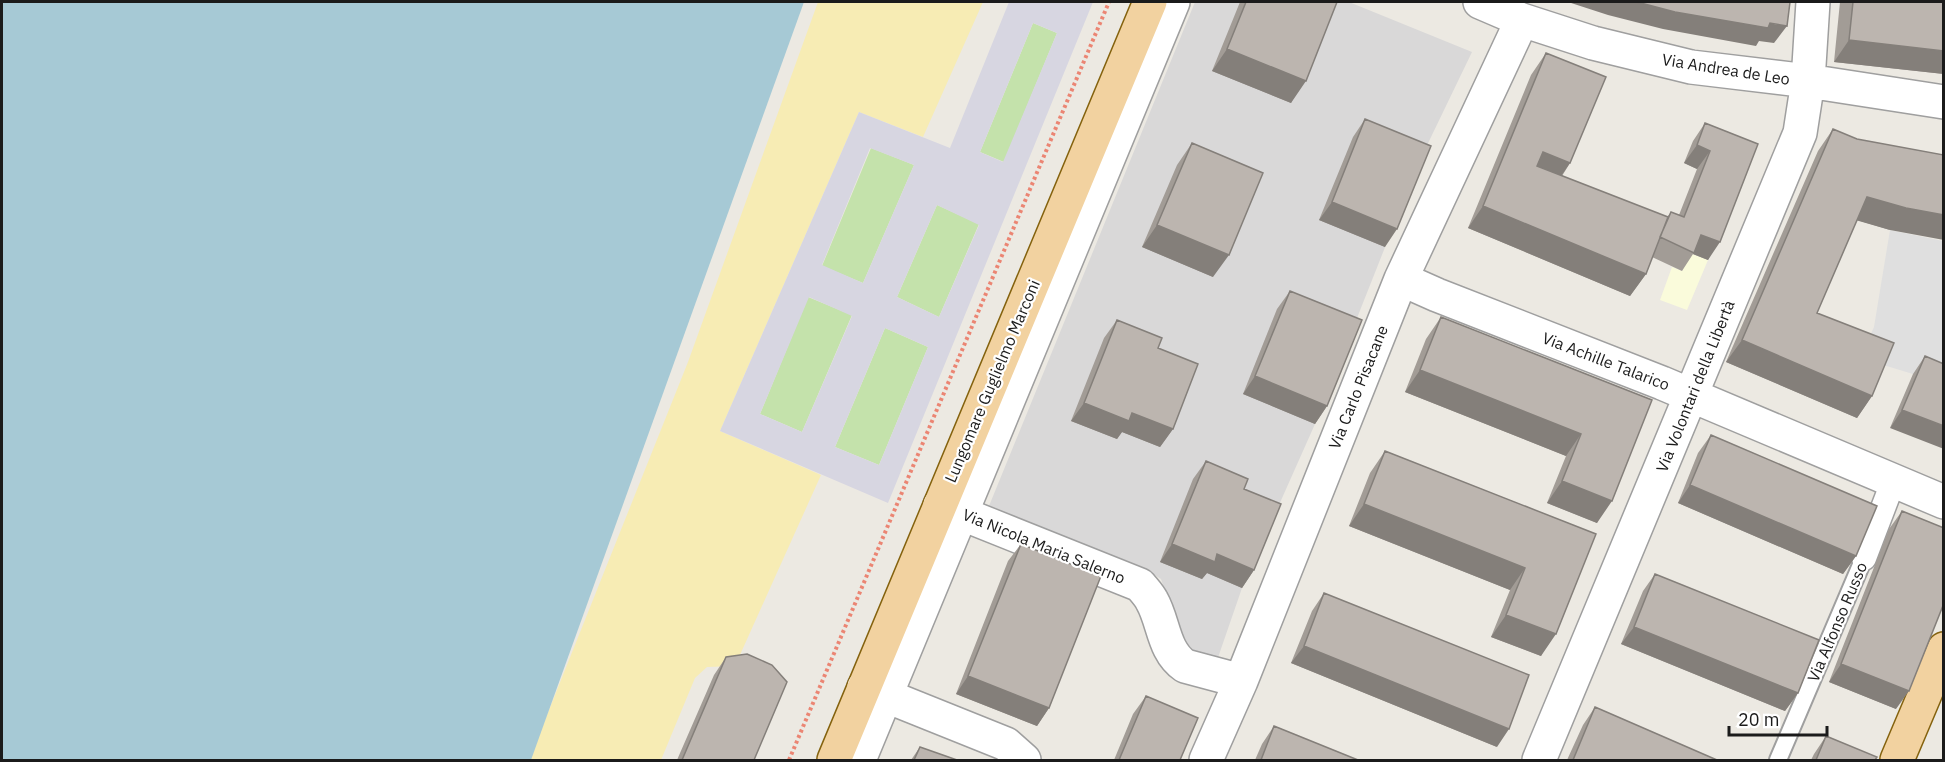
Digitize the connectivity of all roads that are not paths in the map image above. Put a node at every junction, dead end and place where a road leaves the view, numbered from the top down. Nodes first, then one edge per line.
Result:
1 (1150, 2) edge
2 (1173, 2) edge
3 (1481, 2) edge
4 (1813, 2) edge
5 (1522, 20) junction
6 (1808, 81) junction
7 (1944, 102) edge
8 (1401, 279) junction
9 (1692, 395) junction
10 (1893, 482) junction
11 (1944, 502) edge
12 (950, 509) junction
13 (1864, 558) joint
14 (1944, 649) edge
15 (1241, 681) junction
16 (875, 691) junction
17 (834, 760) edge
18 (859, 760) edge
19 (1024, 760) edge
20 (1206, 760) edge
21 (1539, 760) edge
22 (1778, 760) edge
23 (1898, 760) edge

1 - 12 main road, Lungomare Guglielmo Marconi
2 - 12 street, Lungomare Guglielmo Marconi
3 - 5 street, Via Andrea de Leo
4 - 6 street, Via Volontari della Libertà
5 - 6 street, Via Andrea de Leo
5 - 8 street, Via Carlo Pisacane
6 - 7 street, Via Andrea de Leo
6 - 9 street, Via Volontari della Libertà
8 - 9 street, Via Achille Talarico
8 - 15 street, Via Carlo Pisacane
9 - 10 street, Via Achille Talarico
9 - 21 street, Via Volontari della Libertà
10 - 11 street, Via Achille Talarico
10 - 13 street, Via Alfonso Russo
12 - 15 street, Via Nicola Maria Salerno
12 - 16 main road, Lungomare Guglielmo Marconi
13 - 22 lane, Via Alfonso Russo
14 - 23 main road
15 - 20 street, Via Carlo Pisacane
16 - 17 main road, Lungomare Guglielmo Marconi
16 - 18 street, Lungomare Guglielmo Marconi
16 - 19 street

